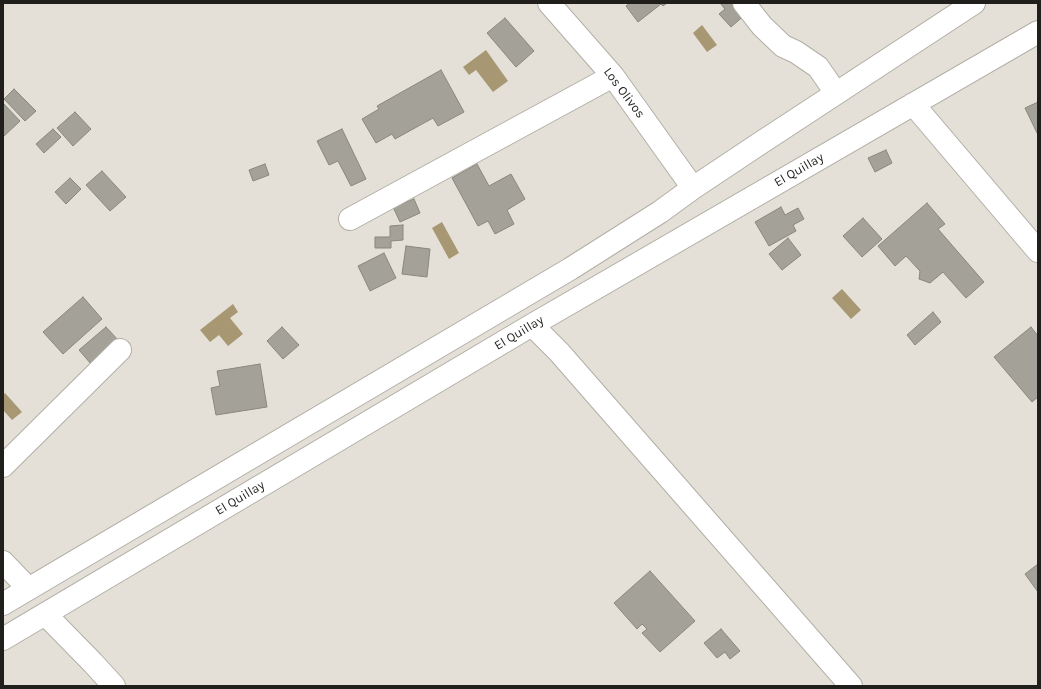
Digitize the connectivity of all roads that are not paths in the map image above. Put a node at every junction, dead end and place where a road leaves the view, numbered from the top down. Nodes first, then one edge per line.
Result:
1 (549, 3) edge
2 (744, 3) edge
3 (974, 3) edge
4 (1038, 32) edge
5 (612, 76) junction
6 (836, 93) junction
7 (913, 104) junction
8 (693, 188) junction
9 (350, 219) dead end
10 (1038, 250) edge
11 (532, 325) junction
12 (120, 350) dead end
13 (3, 466) edge
14 (3, 562) edge
15 (28, 588) junction
16 (3, 604) edge
17 (45, 614) junction
18 (3, 638) edge
19 (114, 686) edge
20 (851, 686) edge

1 - 5 street, Los Olivos
2 - 6 street
3 - 6 street
4 - 7 street, El Quillay
5 - 8 street, Los Olivos
5 - 9 street
6 - 8 street
7 - 10 street
7 - 11 street, El Quillay
8 - 15 street
11 - 17 street, El Quillay
11 - 20 street
12 - 13 street
14 - 15 street
15 - 16 street
17 - 18 street, El Quillay
17 - 19 street

